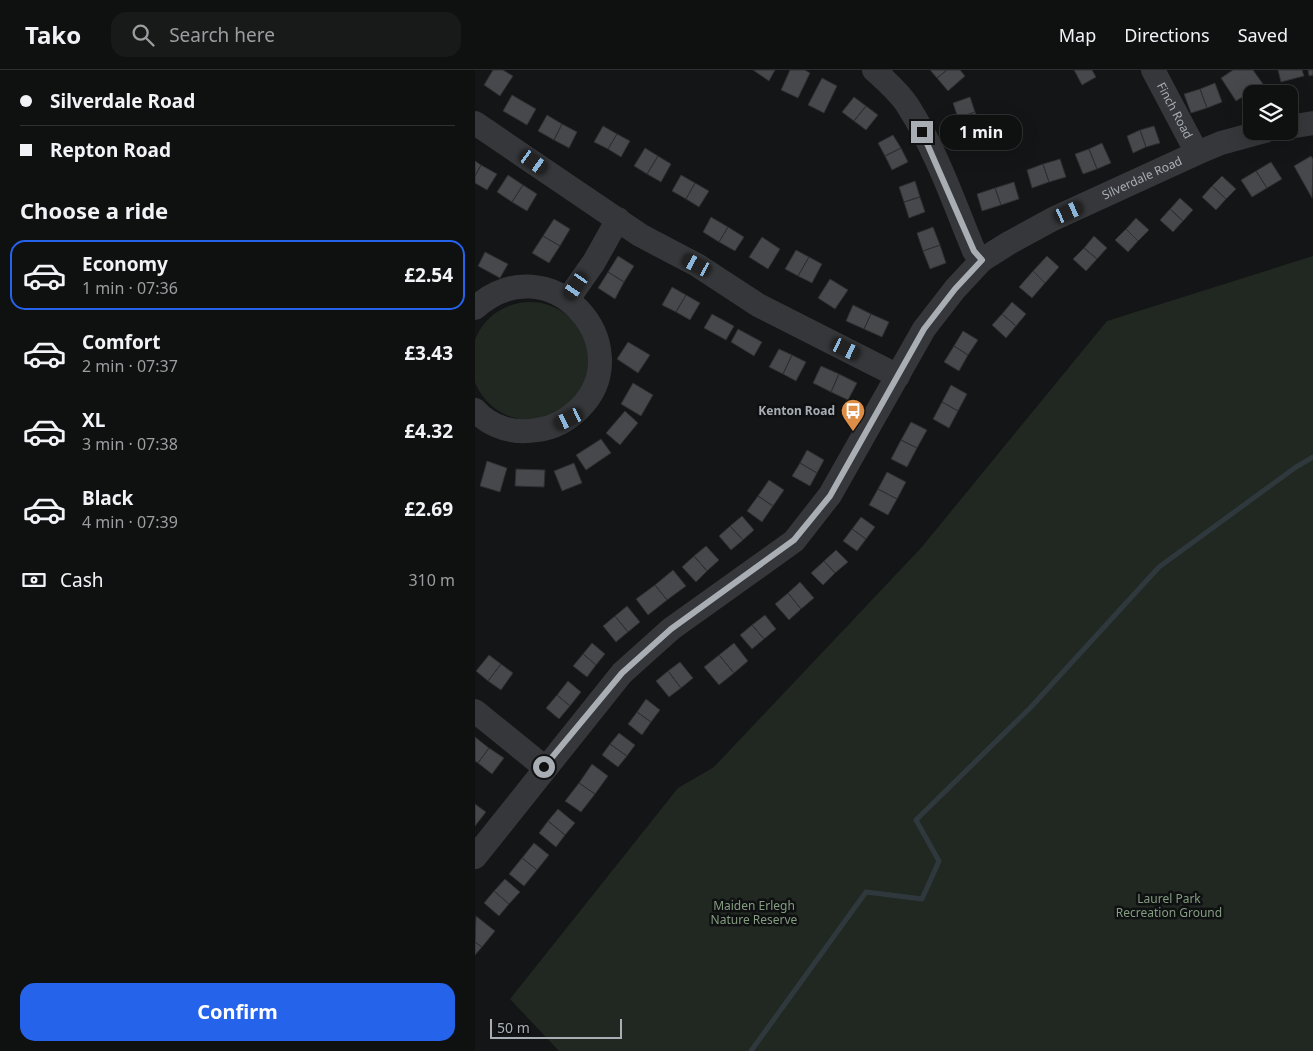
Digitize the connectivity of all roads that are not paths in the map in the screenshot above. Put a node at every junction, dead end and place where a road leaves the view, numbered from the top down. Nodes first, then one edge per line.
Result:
1 (874, 70) edge
2 (1153, 70) edge
3 (475, 123) edge
4 (1313, 123) edge
5 (1298, 126) edge
6 (1243, 137) edge
7 (1197, 153) junction
8 (618, 219) junction
9 (982, 260) junction
10 (568, 299) junction
11 (475, 308) edge
12 (898, 376) junction
13 (475, 410) edge
14 (475, 711) edge
15 (544, 767) junction
16 (475, 857) edge

1 - 9 street
2 - 7 street, Finch Road
3 - 8 street
4 - 5 street
6 - 7 street, Silverdale Road
7 - 9 street, Silverdale Road
8 - 10 street
8 - 12 street
9 - 12 street, Silverdale Road
10 - 11 street
10 - 13 street
12 - 15 street, Silverdale Road
14 - 15 street
15 - 16 street, Silverdale Road

